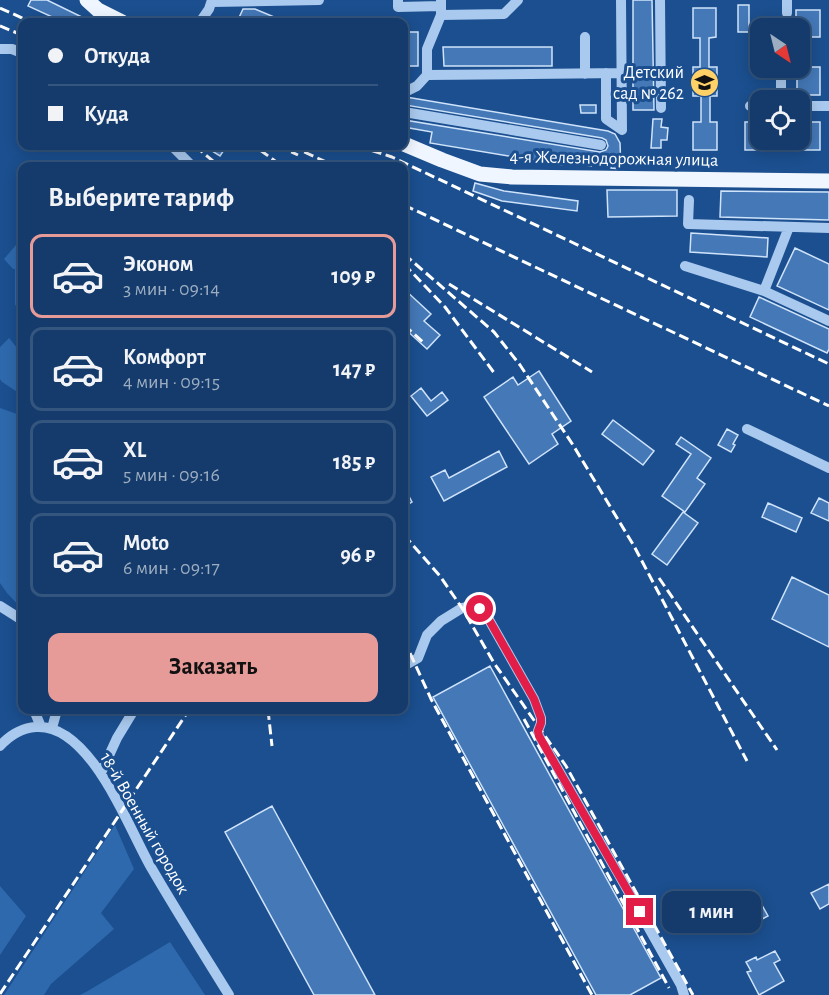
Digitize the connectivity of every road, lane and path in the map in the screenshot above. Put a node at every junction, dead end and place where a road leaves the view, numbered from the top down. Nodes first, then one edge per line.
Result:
1 (87, 0) edge
2 (319, 0) edge
3 (398, 0) edge
4 (518, 0) edge
5 (621, 0) edge
6 (660, 0) edge
7 (787, 0) edge
8 (212, 1) edge
9 (441, 7) edge
10 (787, 13) dead end
11 (114, 18) edge
12 (203, 18) edge
13 (585, 37) dead end
14 (0, 49) edge
15 (18, 51) edge
16 (621, 73) junction
17 (585, 74) junction
18 (606, 74) junction
19 (427, 75) junction
20 (408, 90) edge
21 (810, 106) edge
22 (829, 106) edge
23 (661, 108) dead end
24 (408, 113) edge
25 (601, 145) dead end
26 (408, 146) edge
27 (176, 150) edge
28 (188, 162) edge
29 (829, 181) edge
30 (689, 200) dead end
31 (789, 227) junction
32 (829, 228) edge
33 (685, 266) dead end
34 (764, 291) junction
35 (829, 321) edge
36 (747, 429) dead end
37 (829, 468) edge
38 (1, 606) edge
39 (18, 617) edge
40 (408, 664) edge
41 (35, 714) edge
42 (55, 714) edge
43 (132, 714) edge
44 (47, 727) junction
45 (2, 739) edge
46 (101, 773) junction
47 (229, 995) edge
48 (684, 995) edge

1 - 11 main road
2 - 8 street
3 - 9 street
4 - 9 street
5 - 16 street
6 - 23 street
7 - 10 street
8 - 12 street
9 - 19 street
13 - 17 street
14 - 15 street
16 - 18 street
16 - 18 street
17 - 18 street
17 - 19 street
19 - 20 street
21 - 22 street
24 - 25 street
26 - 29 main road, 4-я Железнодорожная улица
27 - 28 street
30 - 31 street
31 - 32 street
31 - 34 street
33 - 34 street
34 - 35 street
36 - 37 street
38 - 39 street
40 - 48 street
41 - 44 street
42 - 44 street
43 - 46 street
44 - 45 street
44 - 46 street, 18-й Военный городок
46 - 47 street, 18-й Военный городок

